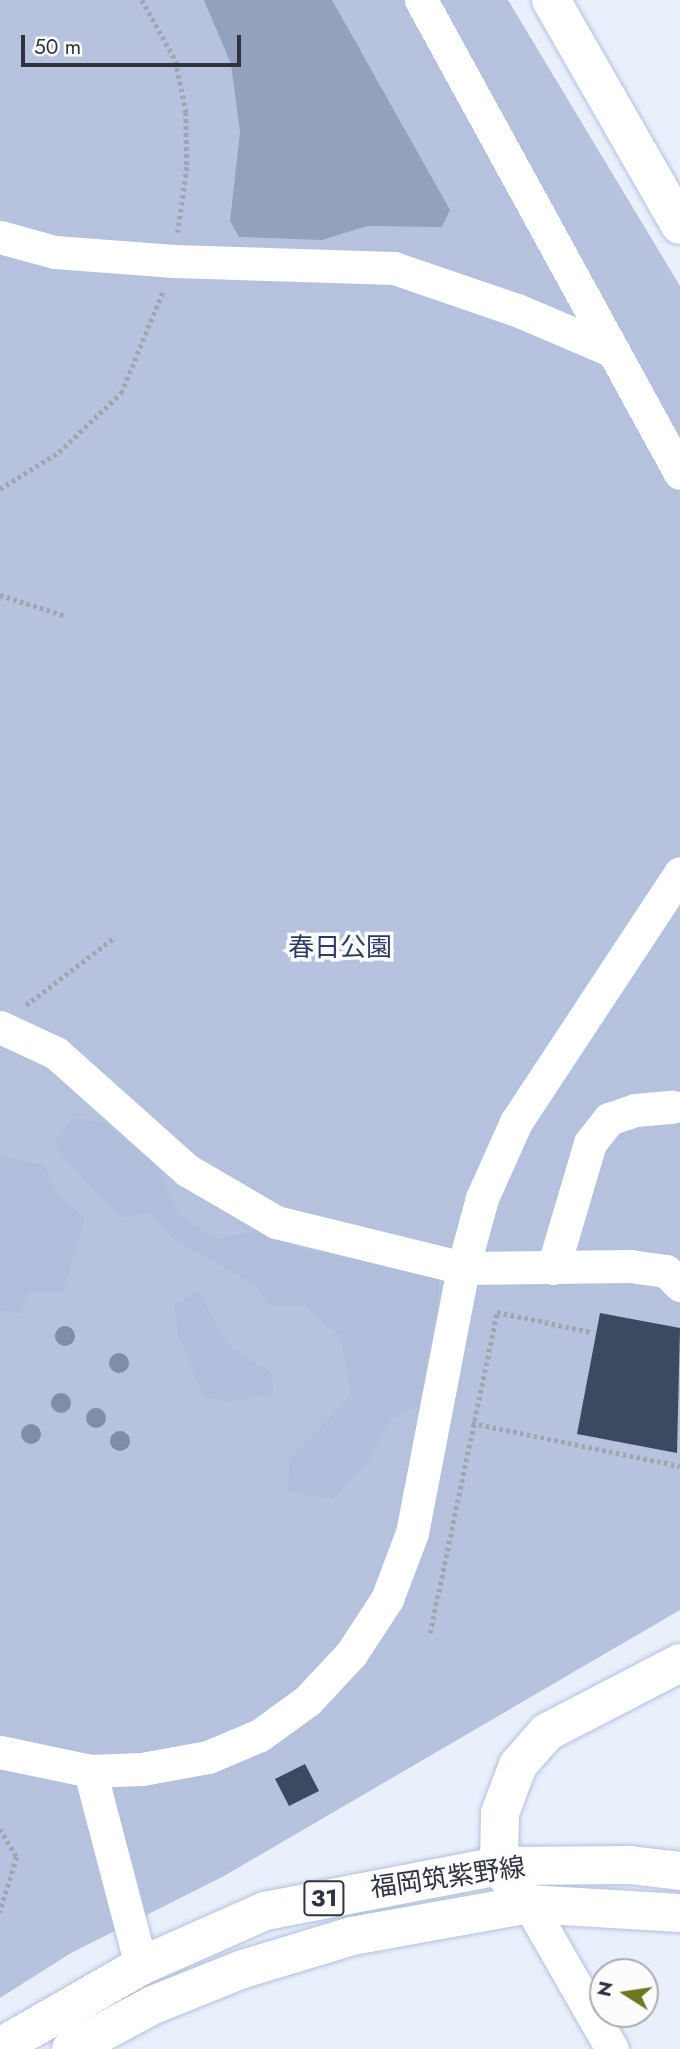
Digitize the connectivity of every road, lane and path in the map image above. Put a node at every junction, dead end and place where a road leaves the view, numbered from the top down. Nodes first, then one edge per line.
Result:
1 (142, 0) edge
2 (421, 0) edge
3 (551, 0) edge
4 (680, 225) edge
5 (0, 237) edge
6 (174, 261) junction
7 (611, 351) junction
8 (680, 473) edge
9 (0, 489) edge
10 (0, 595) edge
11 (64, 615) dead end
12 (680, 873) edge
13 (115, 937) dead end
14 (2, 1028) edge
15 (673, 1107) dead end
16 (463, 1268) junction
17 (553, 1268) junction
18 (680, 1285) edge
19 (591, 1332) dead end
20 (435, 1415) junction
21 (473, 1423) junction
22 (680, 1466) edge
23 (430, 1633) dead end
24 (680, 1663) edge
25 (0, 1752) edge
26 (90, 1771) junction
27 (0, 1829) edge
28 (499, 1866) junction
29 (680, 1871) edge
30 (529, 1904) junction
31 (0, 1912) edge
32 (680, 1913) edge
33 (141, 1966) junction
34 (0, 2047) edge
35 (71, 2049) edge
36 (612, 2049) edge

1 - 6 path
2 - 7 street
3 - 4 main road
5 - 6 street
6 - 7 street
6 - 9 path
7 - 8 street
10 - 11 path
12 - 16 street
13 - 14 path
14 - 16 street
15 - 17 street
16 - 17 street
16 - 20 street
17 - 18 street
19 - 21 path
20 - 21 path
20 - 26 street
21 - 22 path
21 - 23 path
24 - 28 main road
25 - 26 street
26 - 33 street
27 - 31 path
28 - 29 main road, 福岡筑紫野線 / 31
28 - 30 main road
28 - 33 main road, 福岡筑紫野線 / 31
30 - 32 main road, 福岡筑紫野線 / 31
30 - 35 main road, 福岡筑紫野線 / 31
30 - 36 street
33 - 34 main road, 福岡筑紫野線 / 31

